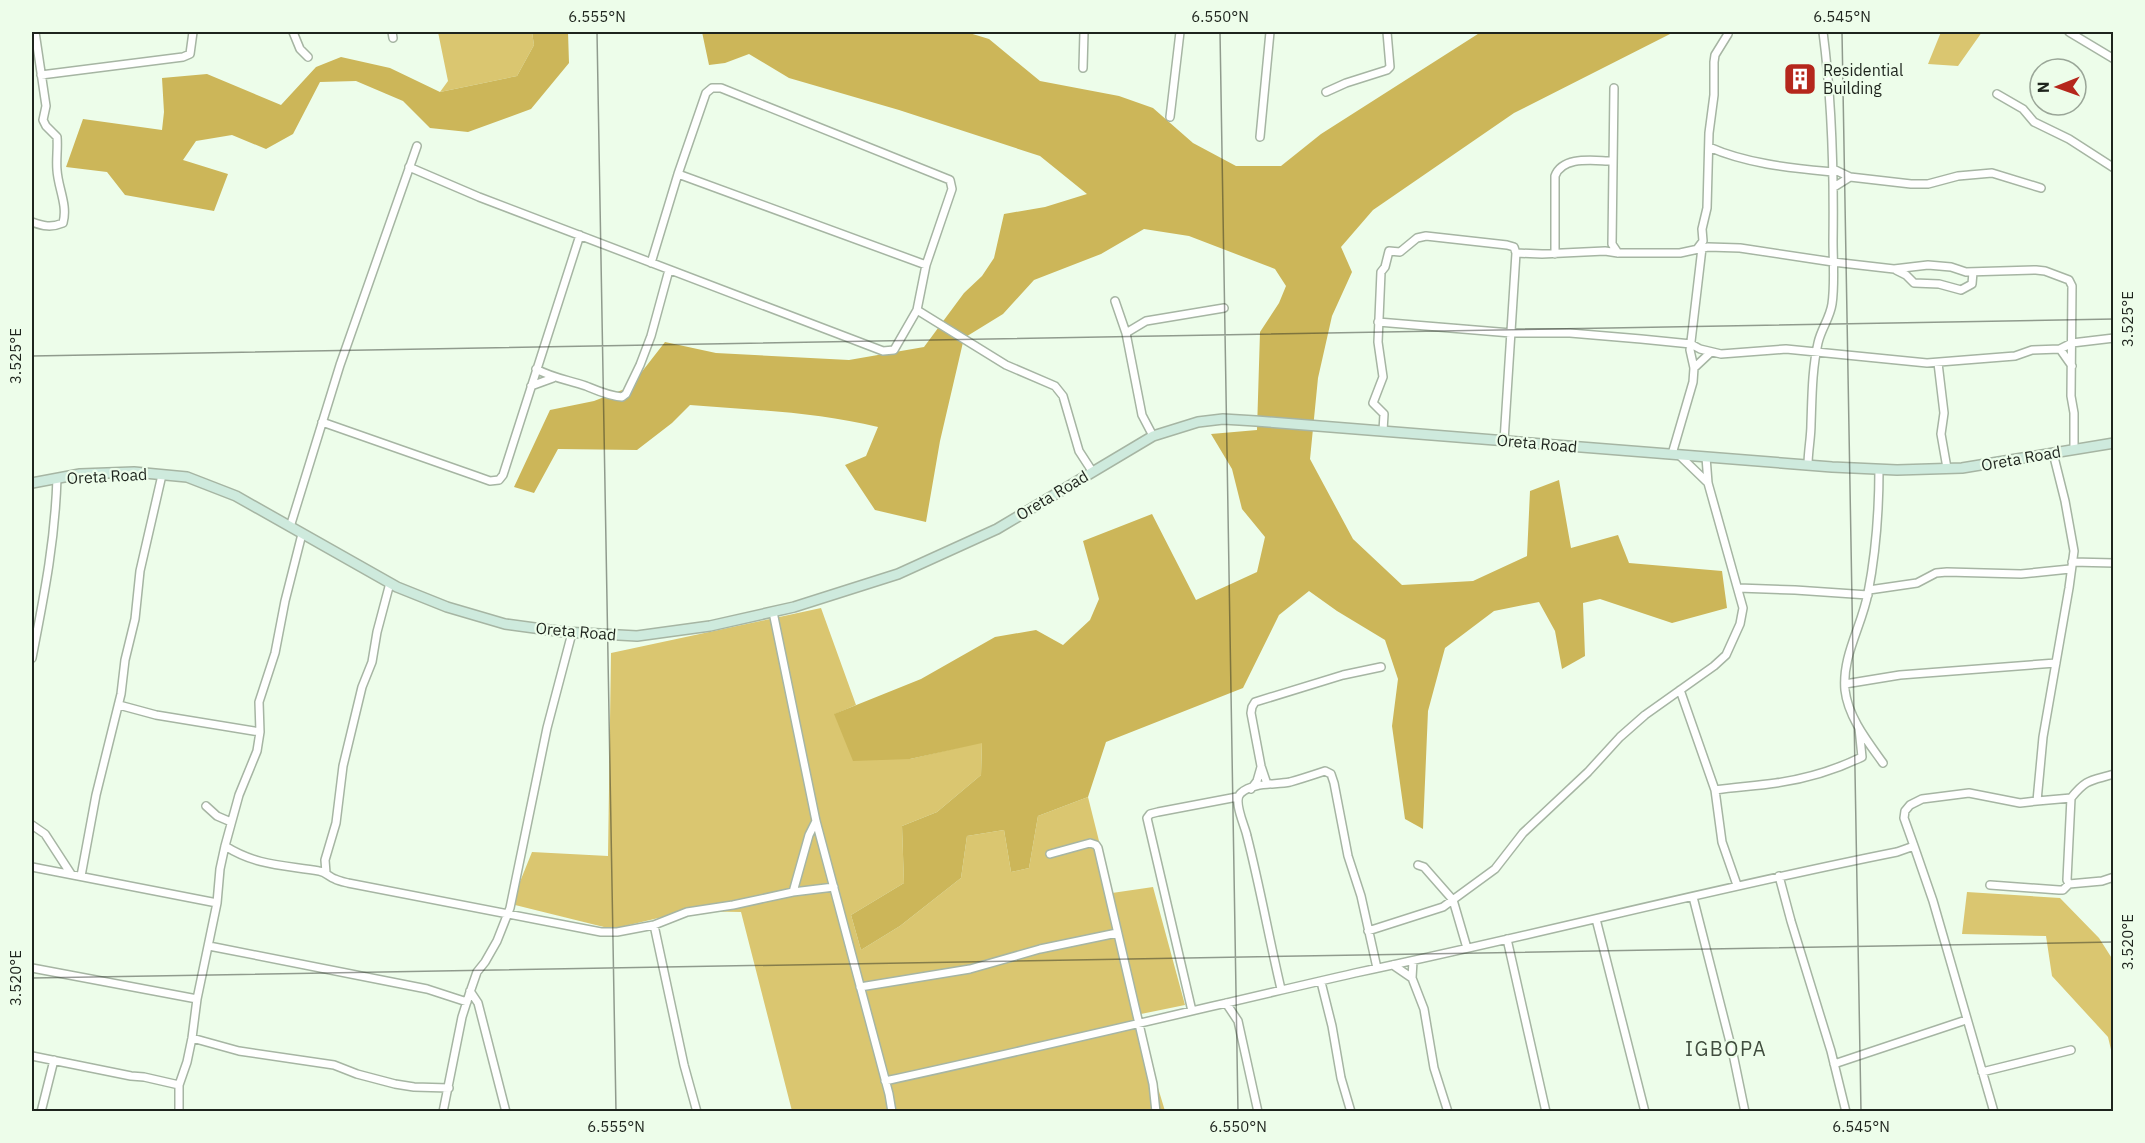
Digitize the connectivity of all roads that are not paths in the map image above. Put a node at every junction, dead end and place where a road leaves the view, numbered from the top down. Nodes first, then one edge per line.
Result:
1 (35, 32) edge
2 (192, 32) edge
3 (293, 32) edge
4 (1084, 32) edge
5 (1179, 32) edge
6 (1270, 32) edge
7 (1387, 32) edge
8 (1823, 32) edge
9 (2069, 32) edge
10 (1728, 33) dead end
11 (308, 57) dead end
12 (2114, 58) edge
13 (1083, 68) dead end
14 (41, 75) junction
15 (1614, 88) dead end
16 (1326, 92) dead end
17 (1997, 94) dead end
18 (1170, 117) dead end
19 (1260, 137) dead end
20 (417, 146) dead end
21 (1709, 147) junction
22 (1718, 151) junction
23 (1709, 158) junction
24 (1612, 161) junction
25 (409, 167) junction
26 (2114, 168) edge
27 (1833, 170) junction
28 (678, 174) junction
29 (1850, 177) junction
30 (1834, 187) junction
31 (2041, 188) dead end
32 (32, 222) edge
33 (580, 235) junction
34 (1612, 244) junction
35 (1703, 246) junction
36 (1605, 250) junction
37 (1516, 253) junction
38 (1618, 253) junction
39 (1555, 254) junction
40 (1833, 262) junction
41 (651, 263) junction
42 (926, 264) junction
43 (1894, 269) junction
44 (669, 270) junction
45 (1973, 272) junction
46 (1115, 301) dead end
47 (1224, 308) dead end
48 (917, 309) junction
49 (1378, 322) junction
50 (1126, 333) junction
51 (1511, 333) junction
52 (2114, 338) edge
53 (2072, 343) junction
54 (1691, 344) junction
55 (2060, 349) junction
56 (1711, 352) junction
57 (1816, 352) junction
58 (1938, 363) junction
59 (2072, 366) junction
60 (1694, 368) junction
61 (536, 369) junction
62 (553, 378) junction
63 (531, 386) junction
64 (322, 422) junction
65 (1383, 431) junction
66 (1153, 436) junction
67 (1504, 441) junction
68 (2114, 443) edge
69 (2074, 449) junction
70 (2053, 453) junction
71 (1675, 454) junction
72 (1706, 457) junction
73 (1808, 465) junction
74 (1947, 468) junction
75 (1879, 469) junction
76 (1092, 471) junction
77 (162, 474) junction
78 (57, 478) junction
79 (32, 483) edge
80 (1707, 483) junction
81 (290, 527) junction
82 (302, 534) junction
83 (2114, 563) edge
84 (2071, 566) junction
85 (390, 583) junction
86 (1738, 588) junction
87 (1868, 593) junction
88 (773, 612) junction
89 (572, 633) junction
90 (32, 658) edge
91 (2056, 663) junction
92 (1381, 667) dead end
93 (1845, 684) junction
94 (1680, 690) junction
95 (119, 705) junction
96 (1858, 728) junction
97 (260, 732) junction
98 (1882, 763) dead end
99 (1261, 766) junction
100 (2114, 774) edge
101 (1267, 784) junction
102 (1251, 789) junction
103 (1715, 790) junction
104 (1237, 797) junction
105 (2072, 798) junction
106 (2037, 801) junction
107 (206, 806) dead end
108 (816, 821) junction
109 (231, 822) junction
110 (32, 825) edge
111 (821, 840) junction
112 (807, 843) junction
113 (225, 846) junction
114 (1914, 846) junction
115 (1050, 854) dead end
116 (1418, 865) dead end
117 (32, 867) edge
118 (327, 873) junction
119 (71, 874) junction
120 (81, 876) junction
121 (1779, 876) junction
122 (2114, 877) edge
123 (2069, 884) junction
124 (1737, 885) junction
125 (1990, 885) dead end
126 (834, 887) junction
127 (793, 892) junction
128 (1693, 897) junction
129 (1453, 900) junction
130 (217, 903) junction
131 (508, 913) junction
132 (1596, 919) junction
133 (654, 925) junction
134 (1368, 931) junction
135 (1117, 933) junction
136 (1507, 939) junction
137 (209, 946) junction
138 (1467, 948) junction
139 (1413, 961) junction
140 (1393, 965) junction
141 (32, 968) edge
142 (1377, 968) junction
143 (1412, 978) junction
144 (1321, 982) junction
145 (860, 987) junction
146 (1281, 989) junction
147 (470, 991) junction
148 (197, 999) junction
149 (467, 1002) junction
150 (1226, 1003) junction
151 (1192, 1011) junction
152 (1966, 1020) junction
153 (1138, 1024) junction
154 (192, 1038) junction
155 (2071, 1050) dead end
156 (32, 1056) edge
157 (54, 1060) junction
158 (1834, 1064) junction
159 (1982, 1072) junction
160 (885, 1081) junction
161 (179, 1086) junction
162 (449, 1088) junction
163 (41, 1112) edge
164 (179, 1112) edge
165 (443, 1112) edge
166 (506, 1112) edge
167 (697, 1112) edge
168 (892, 1112) edge
169 (1156, 1112) edge
170 (1258, 1112) edge
171 (1351, 1112) edge
172 (1448, 1112) edge
173 (1546, 1112) edge
174 (1645, 1112) edge
175 (1745, 1112) edge
176 (1846, 1112) edge
177 (1994, 1112) edge

1 - 14 street
2 - 14 street
3 - 11 street
4 - 13 street
5 - 18 street
6 - 19 street
7 - 16 street
8 - 27 street
9 - 12 street
10 - 21 street
14 - 32 street
15 - 24 street
17 - 26 street
20 - 25 street
21 - 22 street
21 - 23 street
22 - 23 street
22 - 27 street
23 - 35 street
24 - 34 street
24 - 39 street
25 - 33 street
25 - 64 street
27 - 29 street
27 - 30 street
28 - 41 street
28 - 42 street
28 - 42 street
29 - 30 street
29 - 31 street
30 - 40 street
33 - 41 street
33 - 61 street
34 - 36 street
34 - 38 street
35 - 38 street
35 - 40 street
35 - 54 street
36 - 38 street
36 - 39 street
37 - 39 street
37 - 49 street
37 - 51 street
40 - 43 street
40 - 57 street
41 - 44 street
42 - 48 street
43 - 45 street
43 - 45 street
44 - 48 street
44 - 62 street
45 - 53 street
46 - 50 street
47 - 50 street
48 - 76 street
49 - 51 street
49 - 65 street
50 - 66 street
51 - 54 street
51 - 67 street
52 - 53 street
53 - 55 street
53 - 59 street
54 - 56 street
54 - 60 street
55 - 58 street
55 - 59 street
56 - 57 street
56 - 60 street
57 - 58 street
57 - 73 street
58 - 74 street
59 - 69 street
60 - 71 street
61 - 62 street
61 - 63 street
62 - 63 street
63 - 64 street
64 - 81 street
65 - 66 street, Oreta Road
65 - 67 street, Oreta Road
66 - 76 street, Oreta Road
67 - 71 street, Oreta Road
68 - 69 street, Oreta Road
69 - 70 street, Oreta Road
70 - 74 street, Oreta Road
70 - 84 street
71 - 72 street, Oreta Road
71 - 80 street
72 - 73 street, Oreta Road
72 - 80 street
73 - 75 street, Oreta Road
74 - 75 street, Oreta Road
75 - 87 street
76 - 88 street, Oreta Road
77 - 78 street, Oreta Road
77 - 81 street, Oreta Road
77 - 95 street
78 - 79 street, Oreta Road
78 - 90 street
80 - 86 street
81 - 82 street, Oreta Road
82 - 85 street, Oreta Road
82 - 97 street
83 - 84 street
84 - 87 street
84 - 91 street
85 - 89 street, Oreta Road
85 - 118 street
86 - 87 street
86 - 94 street
87 - 93 street
88 - 89 street, Oreta Road
88 - 108 street
89 - 131 street
91 - 93 street
91 - 106 street
92 - 99 street
93 - 96 street
94 - 103 street
94 - 129 street
95 - 97 street
95 - 120 street
96 - 98 street
96 - 103 street
97 - 109 street
99 - 101 street
99 - 102 street
100 - 105 street
101 - 102 street
101 - 134 street
102 - 104 street
103 - 124 street
104 - 146 street
104 - 151 street
105 - 106 street
105 - 123 street
106 - 114 street
107 - 109 street
108 - 111 street
108 - 112 street
109 - 113 street
110 - 119 street
111 - 112 street
111 - 126 street
112 - 127 street
113 - 118 street
113 - 130 street
114 - 121 street
114 - 152 street
115 - 135 street
116 - 129 street
117 - 119 street
118 - 131 street
119 - 120 street
120 - 130 street
121 - 124 street
121 - 158 street
122 - 123 street
123 - 125 street
124 - 128 street
126 - 127 street
126 - 145 street
127 - 133 street
128 - 132 street
128 - 175 street
129 - 134 street
129 - 138 street
130 - 137 street
131 - 133 street
131 - 147 street
132 - 136 street
132 - 174 street
133 - 167 street
134 - 142 street
135 - 145 street
135 - 153 street
136 - 138 street
136 - 173 street
137 - 148 street
137 - 149 street
138 - 139 street
139 - 140 street
139 - 143 street
140 - 142 street
140 - 143 street
141 - 148 street
142 - 144 street
143 - 172 street
144 - 146 street
144 - 171 street
145 - 160 street
146 - 150 street
147 - 149 street
147 - 166 street
148 - 154 street
149 - 162 street
150 - 151 street
150 - 170 street
151 - 153 street
152 - 158 street
152 - 159 street
153 - 160 street
153 - 169 street
154 - 161 street
154 - 162 street
155 - 159 street
156 - 157 street
157 - 161 street
157 - 163 street
158 - 176 street
159 - 177 street
160 - 168 street
161 - 164 street
162 - 165 street

